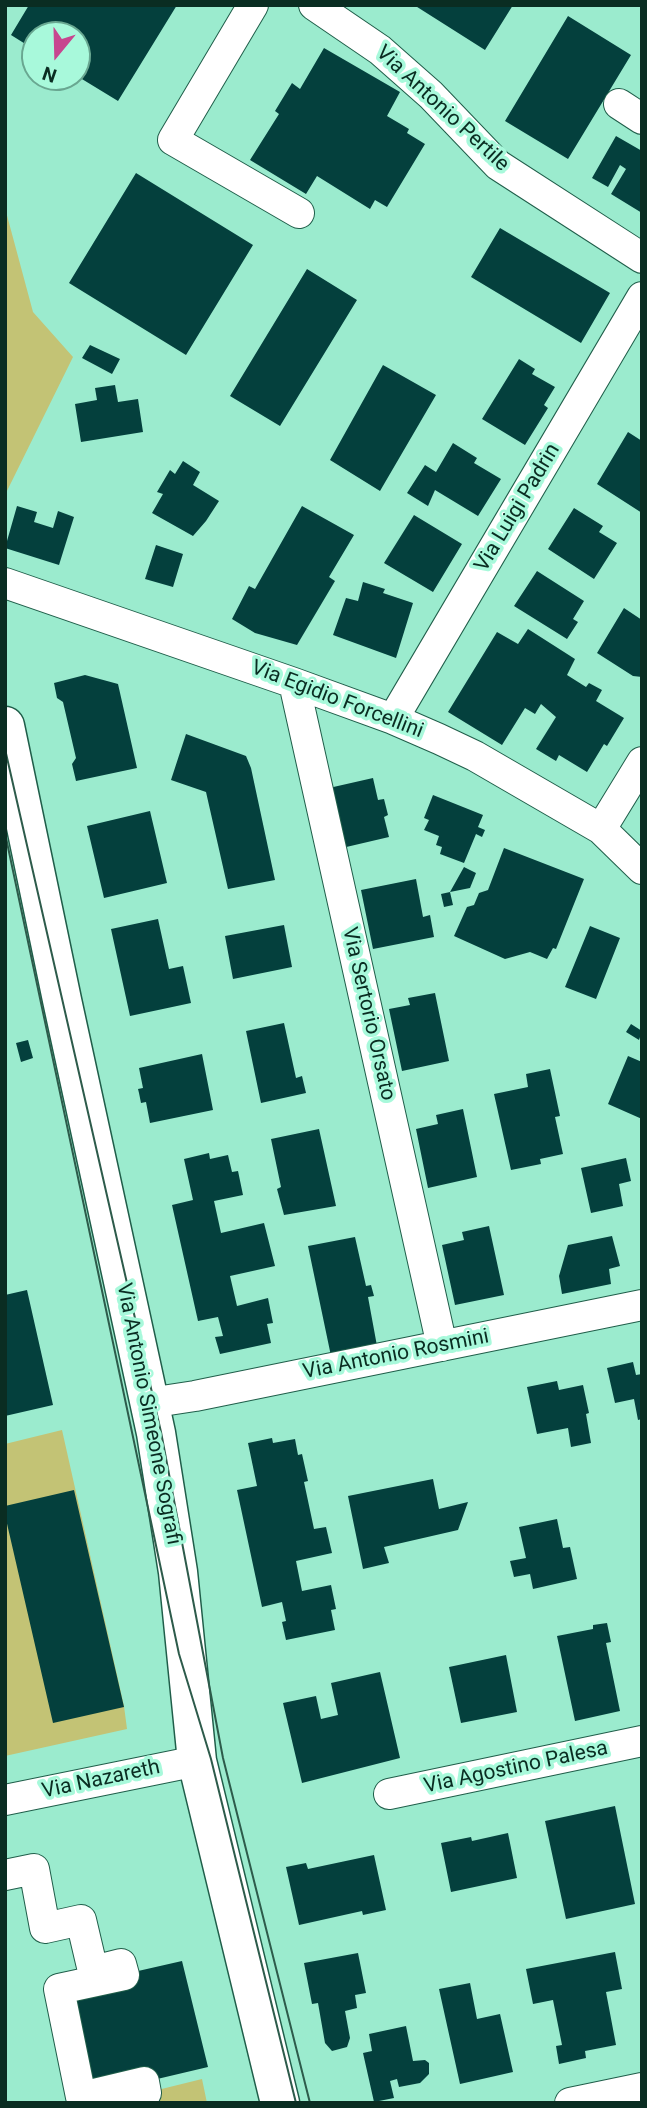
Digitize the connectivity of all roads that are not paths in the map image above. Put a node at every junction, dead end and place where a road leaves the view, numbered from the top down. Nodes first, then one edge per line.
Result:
1 (253, 5) edge
2 (314, 5) edge
3 (299, 213) dead end
4 (642, 258) edge
5 (642, 298) edge
6 (5, 583) edge
7 (294, 683) junction
8 (393, 719) junction
9 (5, 726) edge
10 (642, 762) edge
11 (601, 829) junction
12 (642, 869) edge
13 (642, 1305) edge
14 (442, 1346) junction
15 (149, 1403) junction
16 (642, 1741) edge
17 (197, 1760) junction
18 (389, 1794) dead end
19 (5, 1800) edge
20 (5, 1875) edge
21 (642, 2088) edge
22 (113, 2103) edge
23 (279, 2103) edge
24 (570, 2103) edge

1 - 3 street
2 - 4 street, Via Antonio Pertile
5 - 8 street, Via Luigi Padrin
6 - 7 street, Via Egidio Forcellini
7 - 8 street, Via Egidio Forcellini
7 - 14 street, Via Sertorio Orsato
8 - 11 street, Via Egidio Forcellini
9 - 15 street, Via Antonio Simeone Sografi
10 - 11 street
11 - 12 street, Via Egidio Forcellini
13 - 14 street, Via Antonio Rosmini
14 - 15 street, Via Antonio Rosmini
15 - 17 street, Via Antonio Simeone Sografi
16 - 18 street, Via Agostino Palesa
17 - 19 street, Via Nazareth
17 - 23 street, Via Antonio Simeone Sografi
20 - 22 street
21 - 24 street

